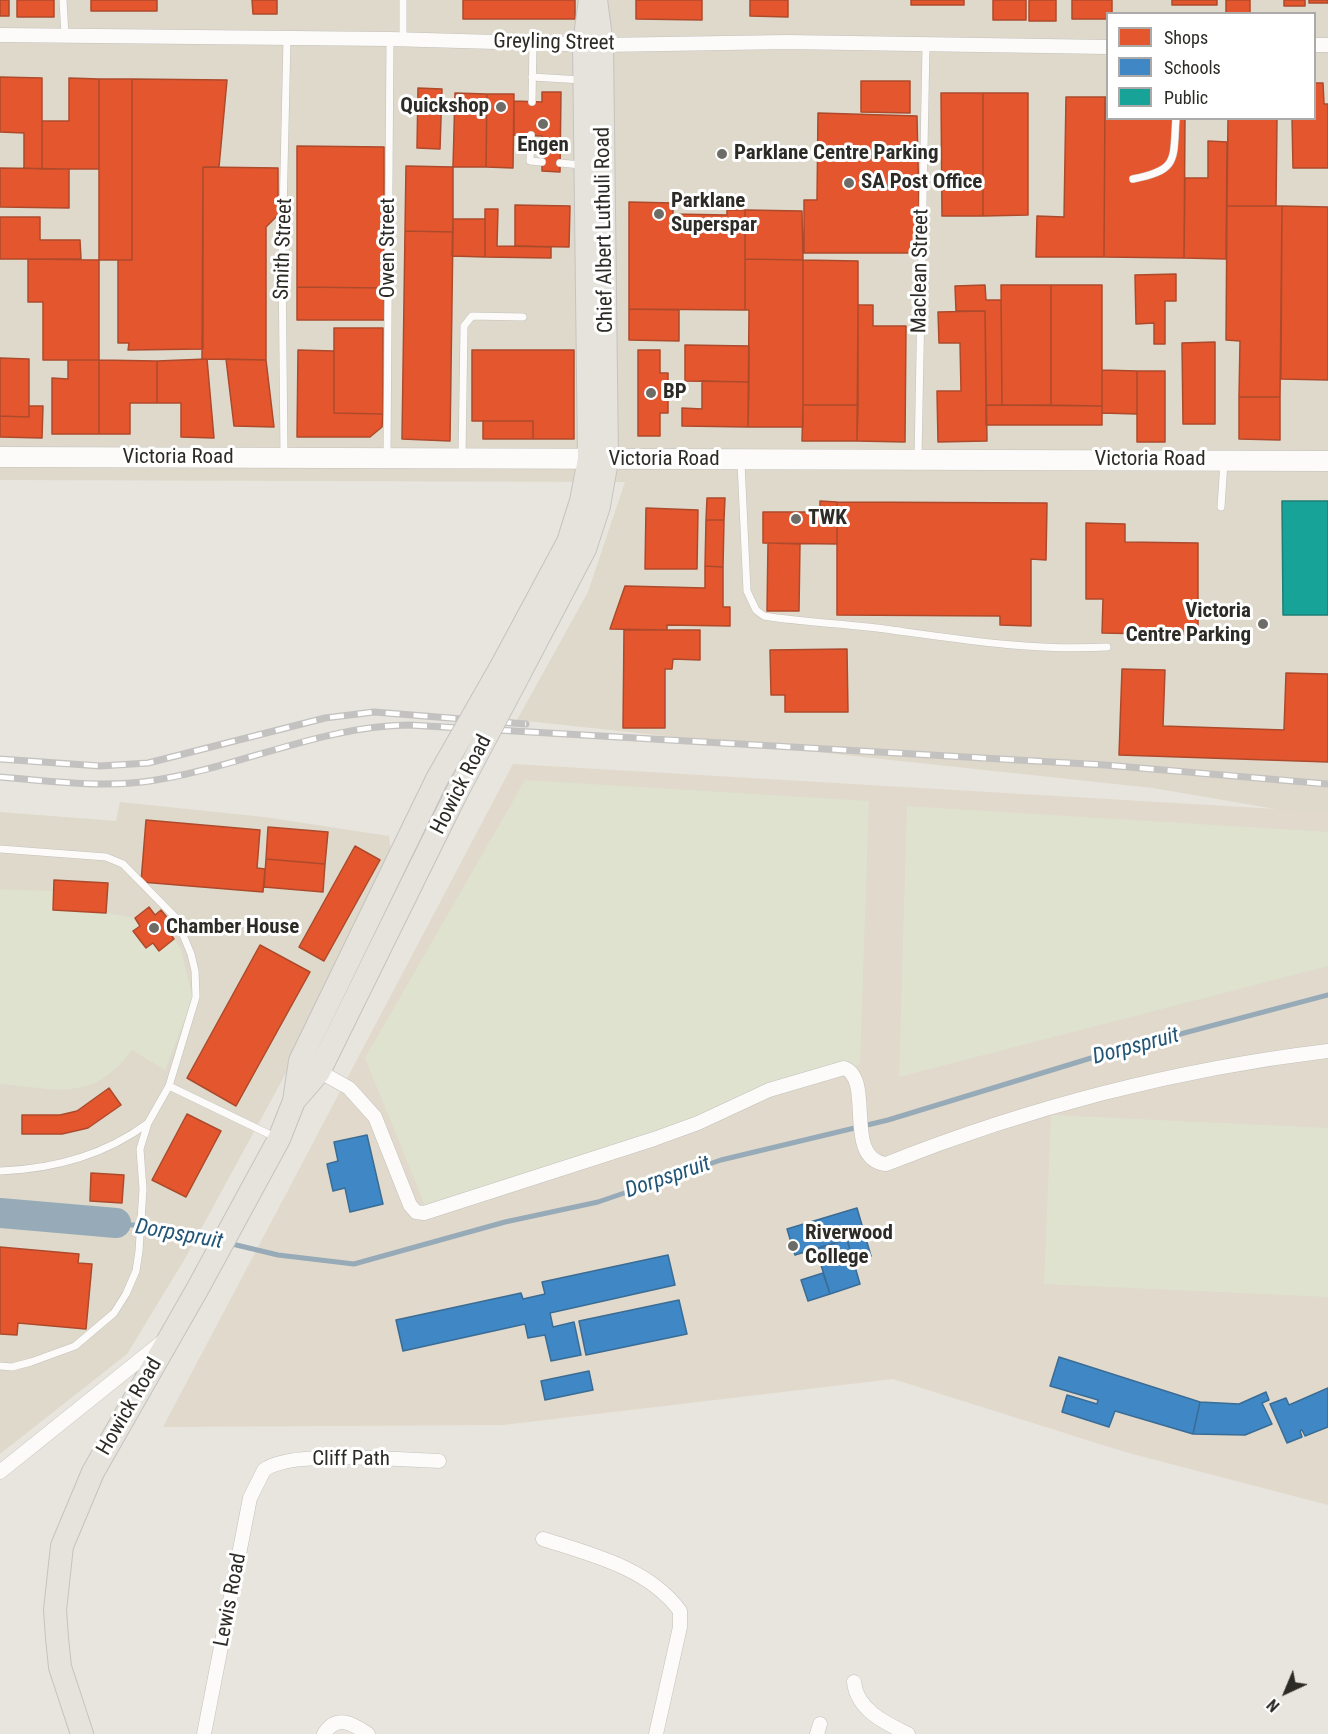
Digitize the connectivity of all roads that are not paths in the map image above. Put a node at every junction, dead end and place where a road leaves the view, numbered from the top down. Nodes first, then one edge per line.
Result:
1 (63, 0) edge
2 (403, 0) edge
3 (590, 0) edge
4 (596, 0) edge
5 (0, 35) edge
6 (65, 36) junction
7 (286, 39) junction
8 (396, 39) junction
9 (532, 43) junction
10 (593, 44) junction
11 (926, 46) junction
12 (1106, 47) edge
13 (532, 77) junction
14 (585, 80) junction
15 (532, 102) dead end
16 (1176, 120) edge
17 (531, 135) dead end
18 (542, 162) dead end
19 (560, 163) dead end
20 (586, 165) junction
21 (1133, 179) dead end
22 (523, 317) dead end
23 (387, 456) junction
24 (0, 457) edge
25 (462, 458) junction
26 (284, 459) junction
27 (598, 459) junction
28 (917, 459) junction
29 (741, 460) junction
30 (1224, 460) junction
31 (1328, 461) edge
32 (1221, 507) dead end
33 (1107, 647) dead end
34 (511, 669) junction
35 (0, 849) edge
36 (1328, 1052) edge
37 (310, 1066) junction
38 (169, 1086) junction
39 (148, 1123) junction
40 (279, 1139) junction
41 (0, 1171) edge
42 (171, 1335) junction
43 (0, 1366) edge
44 (439, 1461) dead end
45 (265, 1469) joint
46 (0, 1472) edge
47 (543, 1539) dead end
48 (854, 1682) dead end
49 (82, 1734) edge
50 (204, 1734) edge
51 (324, 1734) edge
52 (368, 1734) edge
53 (656, 1734) edge
54 (908, 1734) edge

1 - 6 lane
2 - 8 lane, Owen Street
3 - 10 main road, Chief Albert Luthuli Road
4 - 10 main road, Chief Albert Luthuli Road
5 - 6 street, Greyling Street
6 - 7 street, Greyling Street
7 - 8 street, Greyling Street
7 - 26 lane, Smith Street
8 - 9 street, Greyling Street
8 - 23 lane, Owen Street
9 - 10 street, Greyling Street
9 - 13 lane
10 - 11 street, Greyling Street
10 - 14 main road, Chief Albert Luthuli Road
10 - 27 main road, Chief Albert Luthuli Road
11 - 12 street, Greyling Street
11 - 28 lane, Maclean Street
13 - 14 lane
13 - 15 lane
14 - 20 main road, Chief Albert Luthuli Road
16 - 21 lane
17 - 18 lane
19 - 20 lane
20 - 27 main road, Chief Albert Luthuli Road
22 - 25 lane
23 - 25 main road, Victoria Road
23 - 26 main road, Victoria Road
24 - 26 main road, Victoria Road
25 - 27 main road, Victoria Road
27 - 29 main road, Victoria Road
27 - 34 main road, Howick Road
28 - 29 main road, Victoria Road
28 - 30 main road, Victoria Road
29 - 33 lane
30 - 31 main road, Victoria Road
30 - 32 lane
34 - 37 main road, Howick Road, bridge
34 - 37 main road, Howick Road, bridge
35 - 38 lane
36 - 37 street
37 - 40 main road, Howick Road
38 - 39 lane
38 - 40 lane
39 - 41 lane
39 - 43 lane
40 - 42 main road, Howick Road
42 - 46 street
42 - 49 main road, Howick Road
44 - 45 street, Cliff Path
45 - 50 street, Lewis Road
47 - 53 street
48 - 54 street
51 - 52 street

